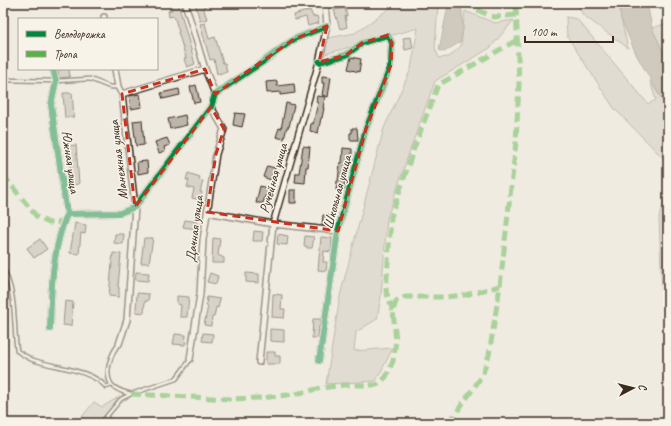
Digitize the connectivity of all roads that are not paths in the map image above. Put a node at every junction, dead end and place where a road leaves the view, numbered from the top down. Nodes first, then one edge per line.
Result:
1 (185, 3) edge
2 (325, 3) edge
3 (327, 26) junction
4 (319, 62) junction
5 (205, 69) junction
6 (53, 70) edge
7 (114, 70) edge
8 (3, 80) edge
9 (56, 81) junction
10 (118, 87) junction
11 (122, 94) junction
12 (215, 94) junction
13 (211, 106) junction
14 (135, 207) junction
15 (207, 212) junction
16 (66, 214) junction
17 (273, 224) junction
18 (338, 231) junction
19 (3, 268) edge
20 (50, 329) dead end
21 (119, 344) joint
22 (190, 359) joint
23 (319, 361) dead end
24 (259, 362) dead end
25 (112, 385) junction
26 (131, 394) junction
27 (101, 423) edge

1 - 5 street
2 - 3 street, Ручейная улица
3 - 4 street, Ручейная улица
3 - 12 street
4 - 17 street, Ручейная улица
4 - 18 street, Школьная улица
5 - 11 street
5 - 12 street
6 - 9 street, Южная улица
7 - 10 street, Манежная улица
8 - 9 lane
9 - 10 lane
9 - 16 street, Южная улица
10 - 11 street, Манежная улица
11 - 14 street, Манежная улица
12 - 13 street
13 - 14 street
13 - 15 street, Дачная улица
14 - 16 street
14 - 21 street, Манежная улица
15 - 17 street
15 - 22 street, Дачная улица
16 - 20 street, Южная улица
17 - 18 street
17 - 24 street, Ручейная улица
18 - 23 street, Школьная улица
19 - 25 lane
21 - 25 lane
22 - 26 lane
25 - 26 lane
26 - 27 lane

